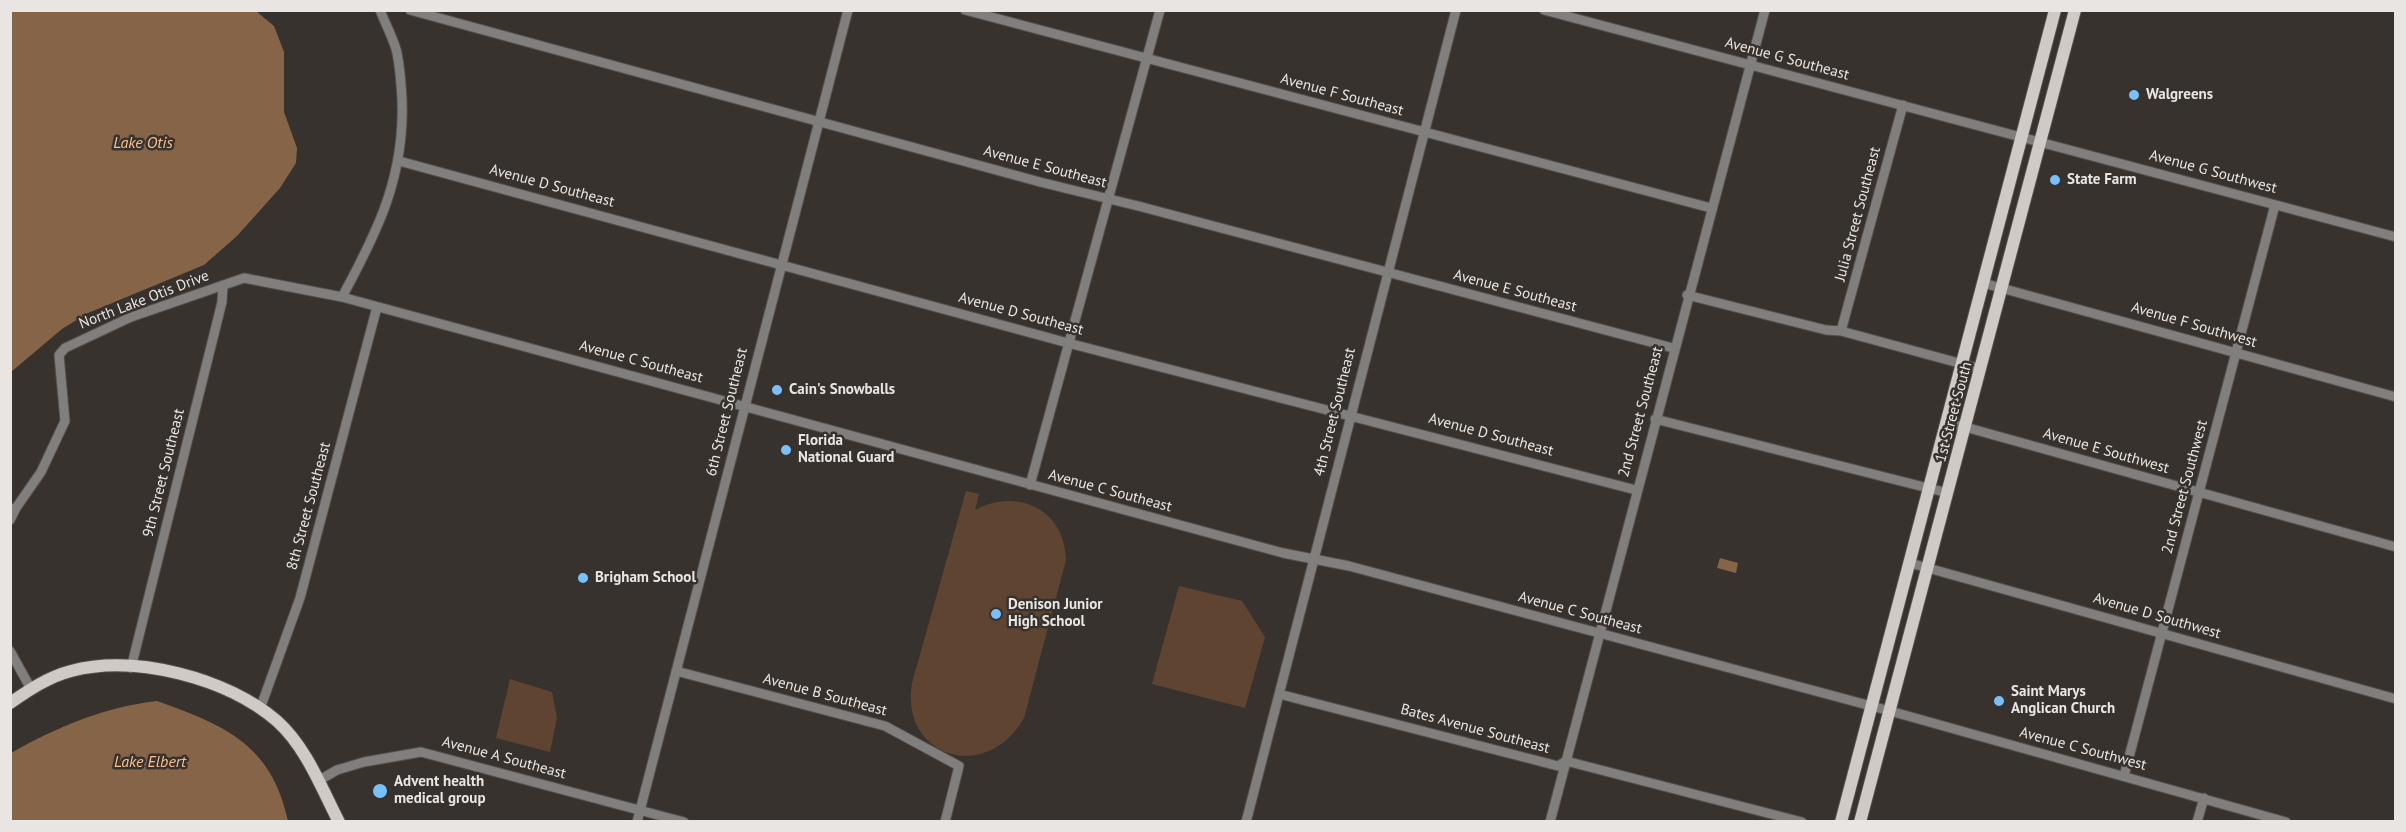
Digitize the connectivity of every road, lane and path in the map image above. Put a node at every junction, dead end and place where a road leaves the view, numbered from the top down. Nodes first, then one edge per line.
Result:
1 (380, 10) edge
2 (410, 10) edge
3 (848, 10) edge
4 (965, 10) edge
5 (1160, 10) edge
6 (1456, 10) edge
7 (1544, 10) edge
8 (1765, 10) edge
9 (2055, 10) edge
10 (2075, 10) edge
11 (1147, 59) junction
12 (1750, 65) junction
13 (1903, 105) junction
14 (818, 122) junction
15 (1424, 132) junction
16 (2022, 136) junction
17 (2041, 141) junction
18 (399, 161) junction
19 (1108, 200) junction
20 (2275, 205) junction
21 (1711, 208) junction
22 (2396, 237) edge
23 (781, 263) junction
24 (1386, 273) junction
25 (1983, 283) junction
26 (223, 285) junction
27 (2002, 287) junction
28 (1687, 295) junction
29 (342, 297) junction
30 (377, 307) junction
31 (1841, 331) junction
32 (1068, 343) junction
33 (1673, 348) junction
34 (2236, 353) junction
35 (1962, 364) junction
36 (1981, 369) junction
37 (2396, 397) edge
38 (744, 405) junction
39 (1349, 416) junction
40 (1655, 419) junction
41 (1947, 422) junction
42 (1966, 426) junction
43 (1030, 485) junction
44 (1929, 489) junction
45 (1636, 490) junction
46 (1948, 493) junction
47 (2199, 493) junction
48 (13, 509) edge
49 (10, 520) edge
50 (2396, 547) edge
51 (1314, 559) junction
52 (1910, 563) junction
53 (1929, 568) junction
54 (2162, 633) junction
55 (1599, 634) junction
56 (10, 651) edge
57 (131, 668) junction
58 (676, 671) junction
59 (31, 689) junction
60 (1279, 694) junction
61 (2396, 699) edge
62 (10, 704) edge
63 (1872, 706) junction
64 (260, 709) junction
65 (1890, 711) junction
66 (1566, 761) junction
67 (2124, 776) junction
68 (318, 781) junction
69 (2204, 798) junction
70 (640, 810) junction
71 (1842, 821) edge
72 (339, 822) edge
73 (637, 822) edge
74 (684, 822) edge
75 (945, 822) edge
76 (1246, 822) edge
77 (1550, 822) edge
78 (1802, 822) edge
79 (1860, 822) edge
80 (2197, 822) edge
81 (2286, 822) edge

1 - 18 street
2 - 14 street, Avenue E Southeast
3 - 14 street, 6th Street Southeast
4 - 11 street, Avenue F Southeast
5 - 11 street
6 - 15 street, 4th Street Southeast
7 - 12 street, Avenue G Southeast
8 - 12 street, 2nd Street Southeast
9 - 16 main road, 1st Street South
10 - 17 main road, 1st Street South
11 - 15 street, Avenue F Southeast
11 - 19 street
12 - 13 street, Avenue G Southeast
12 - 21 street, 2nd Street Southeast
13 - 16 street, Avenue G Southeast
13 - 31 street, Julia Street Southeast
14 - 19 street, Avenue E Southeast
14 - 23 street, 6th Street Southeast
15 - 21 street, Avenue F Southeast
15 - 24 street, 4th Street Southeast
16 - 17 street, Avenue G Southwest
16 - 25 main road, 1st Street South
17 - 20 street, Avenue G Southwest
17 - 27 main road, 1st Street South
18 - 23 street, Avenue D Southeast
18 - 29 street
19 - 24 street, Avenue E Southeast
19 - 32 street
20 - 22 street, Avenue G Southwest
20 - 34 street, 2nd Street Southwest
21 - 28 street, 2nd Street Southeast
23 - 32 street, Avenue D Southeast
23 - 38 street, 6th Street Southeast
24 - 33 street, Avenue E Southeast
24 - 39 street, 4th Street Southeast
25 - 27 street, Avenue F Southwest
25 - 35 main road, 1st Street South
26 - 29 street, North Lake Otis Drive
26 - 48 street, North Lake Otis Drive
26 - 57 street, 9th Street Southeast
27 - 34 street, Avenue F Southwest
27 - 36 main road, 1st Street South
28 - 31 street
28 - 33 street, 2nd Street Southeast
29 - 30 street, Avenue C Southeast
30 - 38 street, Avenue C Southeast
30 - 64 street, 8th Street Southeast
31 - 35 street
32 - 39 street, Avenue D Southeast
32 - 43 street
33 - 40 street, 2nd Street Southeast
34 - 37 street, Avenue F Southwest
34 - 47 street, 2nd Street Southwest
35 - 36 street
35 - 41 main road, 1st Street South
36 - 42 main road, 1st Street South
38 - 43 street, Avenue C Southeast
38 - 58 street, 6th Street Southeast
39 - 45 street, Avenue D Southeast
39 - 51 street, 4th Street Southeast
40 - 44 street
40 - 45 street, 2nd Street Southeast
41 - 42 street, Avenue E Southwest
41 - 44 main road, 1st Street South
42 - 46 main road, 1st Street South
42 - 47 street, Avenue E Southwest
43 - 51 street, Avenue C Southeast
44 - 46 street
44 - 52 main road, 1st Street South
45 - 55 street, 2nd Street Southeast
46 - 53 main road, 1st Street South
47 - 50 street, Avenue E Southwest
47 - 54 street, 2nd Street Southwest
48 - 49 street, North Lake Otis Drive
51 - 55 street, Avenue C Southeast
51 - 60 street, 4th Street Southeast
52 - 53 street, Avenue D Southwest
52 - 63 main road, 1st Street South
53 - 54 street, Avenue D Southwest
53 - 65 main road, 1st Street South
54 - 61 street, Avenue D Southwest
54 - 67 street, 2nd Street Southwest
55 - 63 street, Avenue C Southeast
55 - 66 street, 2nd Street Southeast
56 - 59 street
57 - 59 main road
57 - 64 main road
58 - 70 street, 6th Street Southeast
58 - 75 street, Avenue B Southeast
59 - 62 main road
60 - 66 street, Bates Avenue Southeast
60 - 76 street, 4th Street Southeast
63 - 65 street, Avenue C Southwest
63 - 71 main road, 1st Street South
64 - 68 main road
65 - 67 street, Avenue C Southwest
65 - 79 main road, 1st Street South
66 - 77 street, 2nd Street Southeast
66 - 78 street, Bates Avenue Southeast
67 - 69 street, Avenue C Southwest
68 - 70 street, Avenue A Southeast
68 - 72 main road
69 - 80 street
69 - 81 street, Avenue C Southwest
70 - 73 street, 6th Street Southeast
70 - 74 street, Avenue A Southeast

